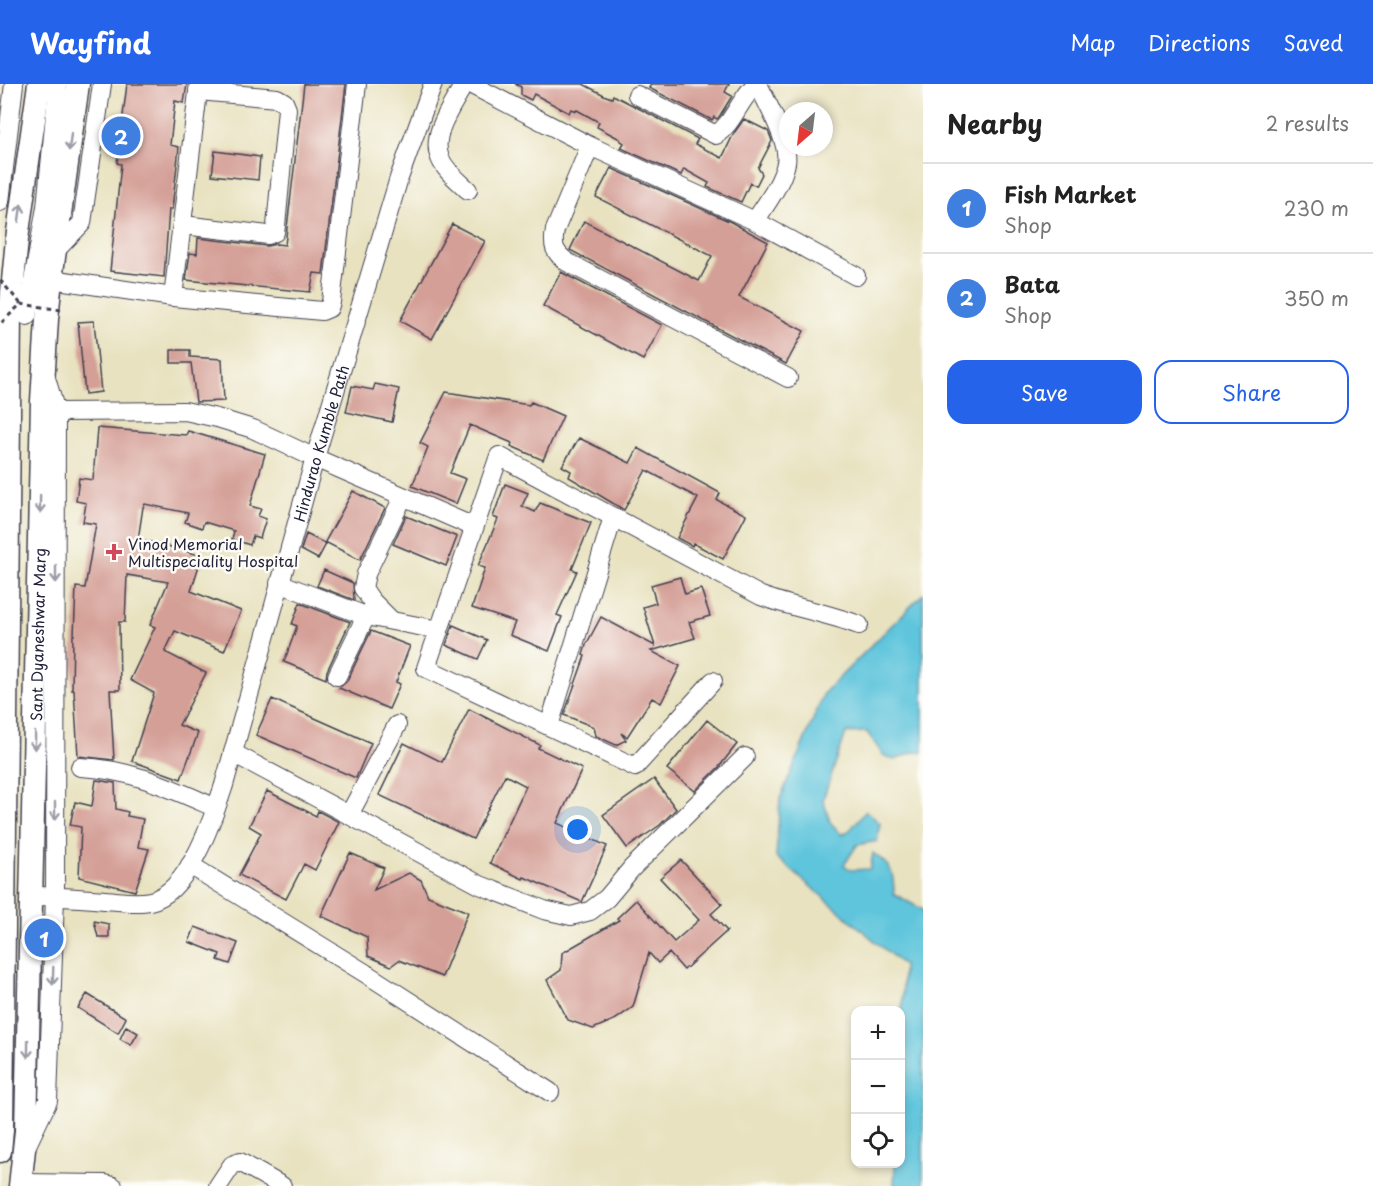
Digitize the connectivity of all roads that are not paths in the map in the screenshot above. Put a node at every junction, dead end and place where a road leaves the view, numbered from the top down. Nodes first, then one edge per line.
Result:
1 (14, 84) edge
2 (39, 84) edge
3 (58, 84) edge
4 (78, 84) edge
5 (102, 84) edge
6 (357, 84) edge
7 (433, 84) edge
8 (464, 84) edge
9 (470, 84) edge
10 (757, 84) edge
11 (198, 88) edge
12 (637, 95) dead end
13 (590, 146) junction
14 (468, 190) dead end
15 (0, 202) edge
16 (755, 221) junction
17 (183, 225) junction
18 (57, 249) junction
19 (856, 276) dead end
20 (51, 279) junction
21 (173, 297) junction
22 (24, 314) edge
23 (3, 368) edge
24 (44, 370) junction
25 (788, 378) dead end
26 (56, 412) junction
27 (315, 458) junction
28 (403, 497) junction
29 (614, 517) junction
30 (474, 527) junction
31 (279, 584) junction
32 (366, 616) junction
33 (391, 620) junction
34 (860, 625) dead end
35 (439, 630) junction
36 (337, 676) dead end
37 (713, 681) dead end
38 (397, 725) dead end
39 (549, 726) junction
40 (233, 753) junction
41 (745, 757) dead end
42 (80, 767) dead end
43 (216, 808) junction
44 (349, 816) junction
45 (190, 865) junction
46 (2, 892) edge
47 (32, 896) junction
48 (55, 896) junction
49 (2, 981) edge
50 (550, 1092) dead end
51 (24, 1149) junction
52 (0, 1151) edge
53 (20, 1185) edge
54 (113, 1186) edge
55 (218, 1186) edge
56 (282, 1186) edge

1 - 15 street
22 -> 2 main road, Sant Dyaneshwar Marg
3 - 22 street
4 -> 18 main road, Sant Dyaneshwar Marg
5 - 18 street
6 - 21 street
7 - 27 street, Hindurao Kumble Path
8 - 14 street
9 - 13 street
10 - 12 street
10 - 16 street
11 - 17 street
11 - 17 street
13 - 16 street
13 - 25 street
16 - 19 street
17 - 21 street
18 - 20 main road, Sant Dyaneshwar Marg
20 - 21 street
20 - 22 main road, Sant Dyaneshwar Marg
22 - 23 main road, Sant Dyaneshwar Marg
22 - 24 main road, Sant Dyaneshwar Marg
23 - 46 main road, Sant Dyaneshwar Marg
24 - 26 street
24 -> 47 main road, Sant Dyaneshwar Marg
26 - 27 street
26 -> 48 street
27 - 28 street
27 - 31 street, Hindurao Kumble Path
28 - 30 street
28 - 33 street
29 - 30 street
29 - 34 street
29 - 39 street
30 - 35 street
31 - 32 street
31 - 40 street, Hindurao Kumble Path
32 - 33 street
32 - 36 street
33 - 35 street
35 - 39 street
37 - 39 street
38 - 44 street
40 - 43 street, Hindurao Kumble Path
40 - 44 street
41 - 44 street
42 - 43 street
43 - 45 street, Hindurao Kumble Path
45 - 48 street, Hindurao Kumble Path
45 - 50 street
46 - 49 main road, Sant Dyaneshwar Marg
47 - 48 street, Hindurao Kumble Path
47 -> 51 main road, Sant Dyaneshwar Marg
48 -> 51 street
49 - 52 main road, Sant Dyaneshwar Marg
51 - 53 main road, Sant Dyaneshwar Marg
53 - 54 street
55 - 56 street

